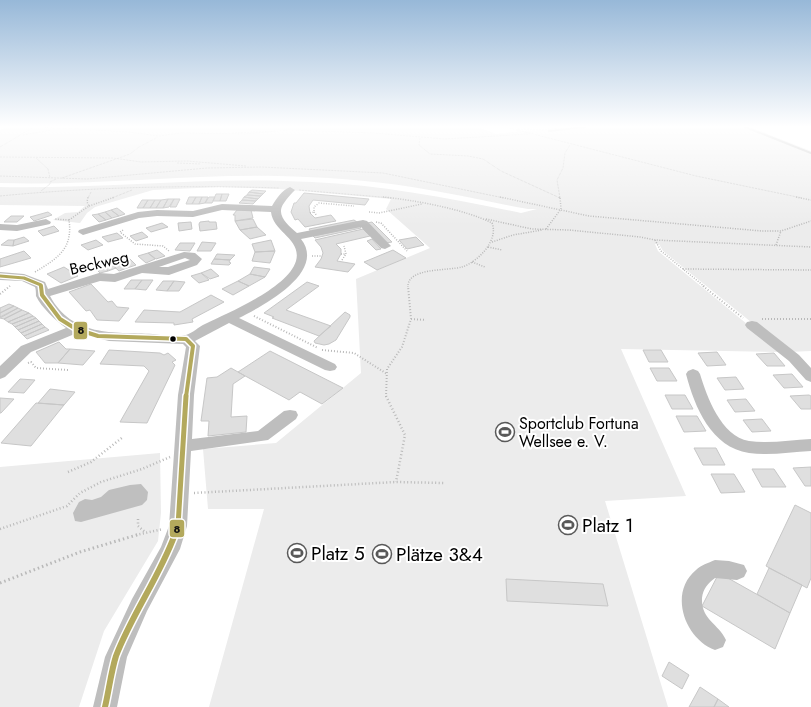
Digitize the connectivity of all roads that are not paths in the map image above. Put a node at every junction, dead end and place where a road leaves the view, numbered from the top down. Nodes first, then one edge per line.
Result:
1 (290, 189) road end
2 (276, 209) junction
3 (157, 213) junction
4 (46, 222) road end
5 (114, 223) junction
6 (0, 227) edge
7 (82, 232) dead end
8 (295, 237) junction
9 (385, 246) dead end
10 (141, 270) junction
11 (0, 276) edge
12 (0, 282) edge
13 (42, 295) junction
14 (229, 318) junction
15 (756, 322) road end
16 (76, 329) junction
17 (186, 339) junction
18 (330, 367) dead end
19 (5, 369) edge
20 (693, 374) dead end
21 (811, 377) edge
22 (290, 416) dead end
23 (811, 445) edge
24 (184, 446) junction
25 (737, 570) dead end
26 (716, 640) dead end
27 (105, 707) edge

1 - 2 street
2 - 3 street
2 - 8 street
3 - 5 street
3 - 5 street
4 - 6 street
5 - 7 street
8 - 9 street
8 - 14 street
10 - 10 street, Beckweg
10 - 13 street, Beckweg
11 - 13 street
12 - 13 street
13 - 16 street
14 - 17 street
14 - 18 street
15 - 21 street
16 - 17 street
16 - 19 street
17 - 24 street
20 - 23 street
22 - 24 street
24 - 27 street
25 - 26 street

